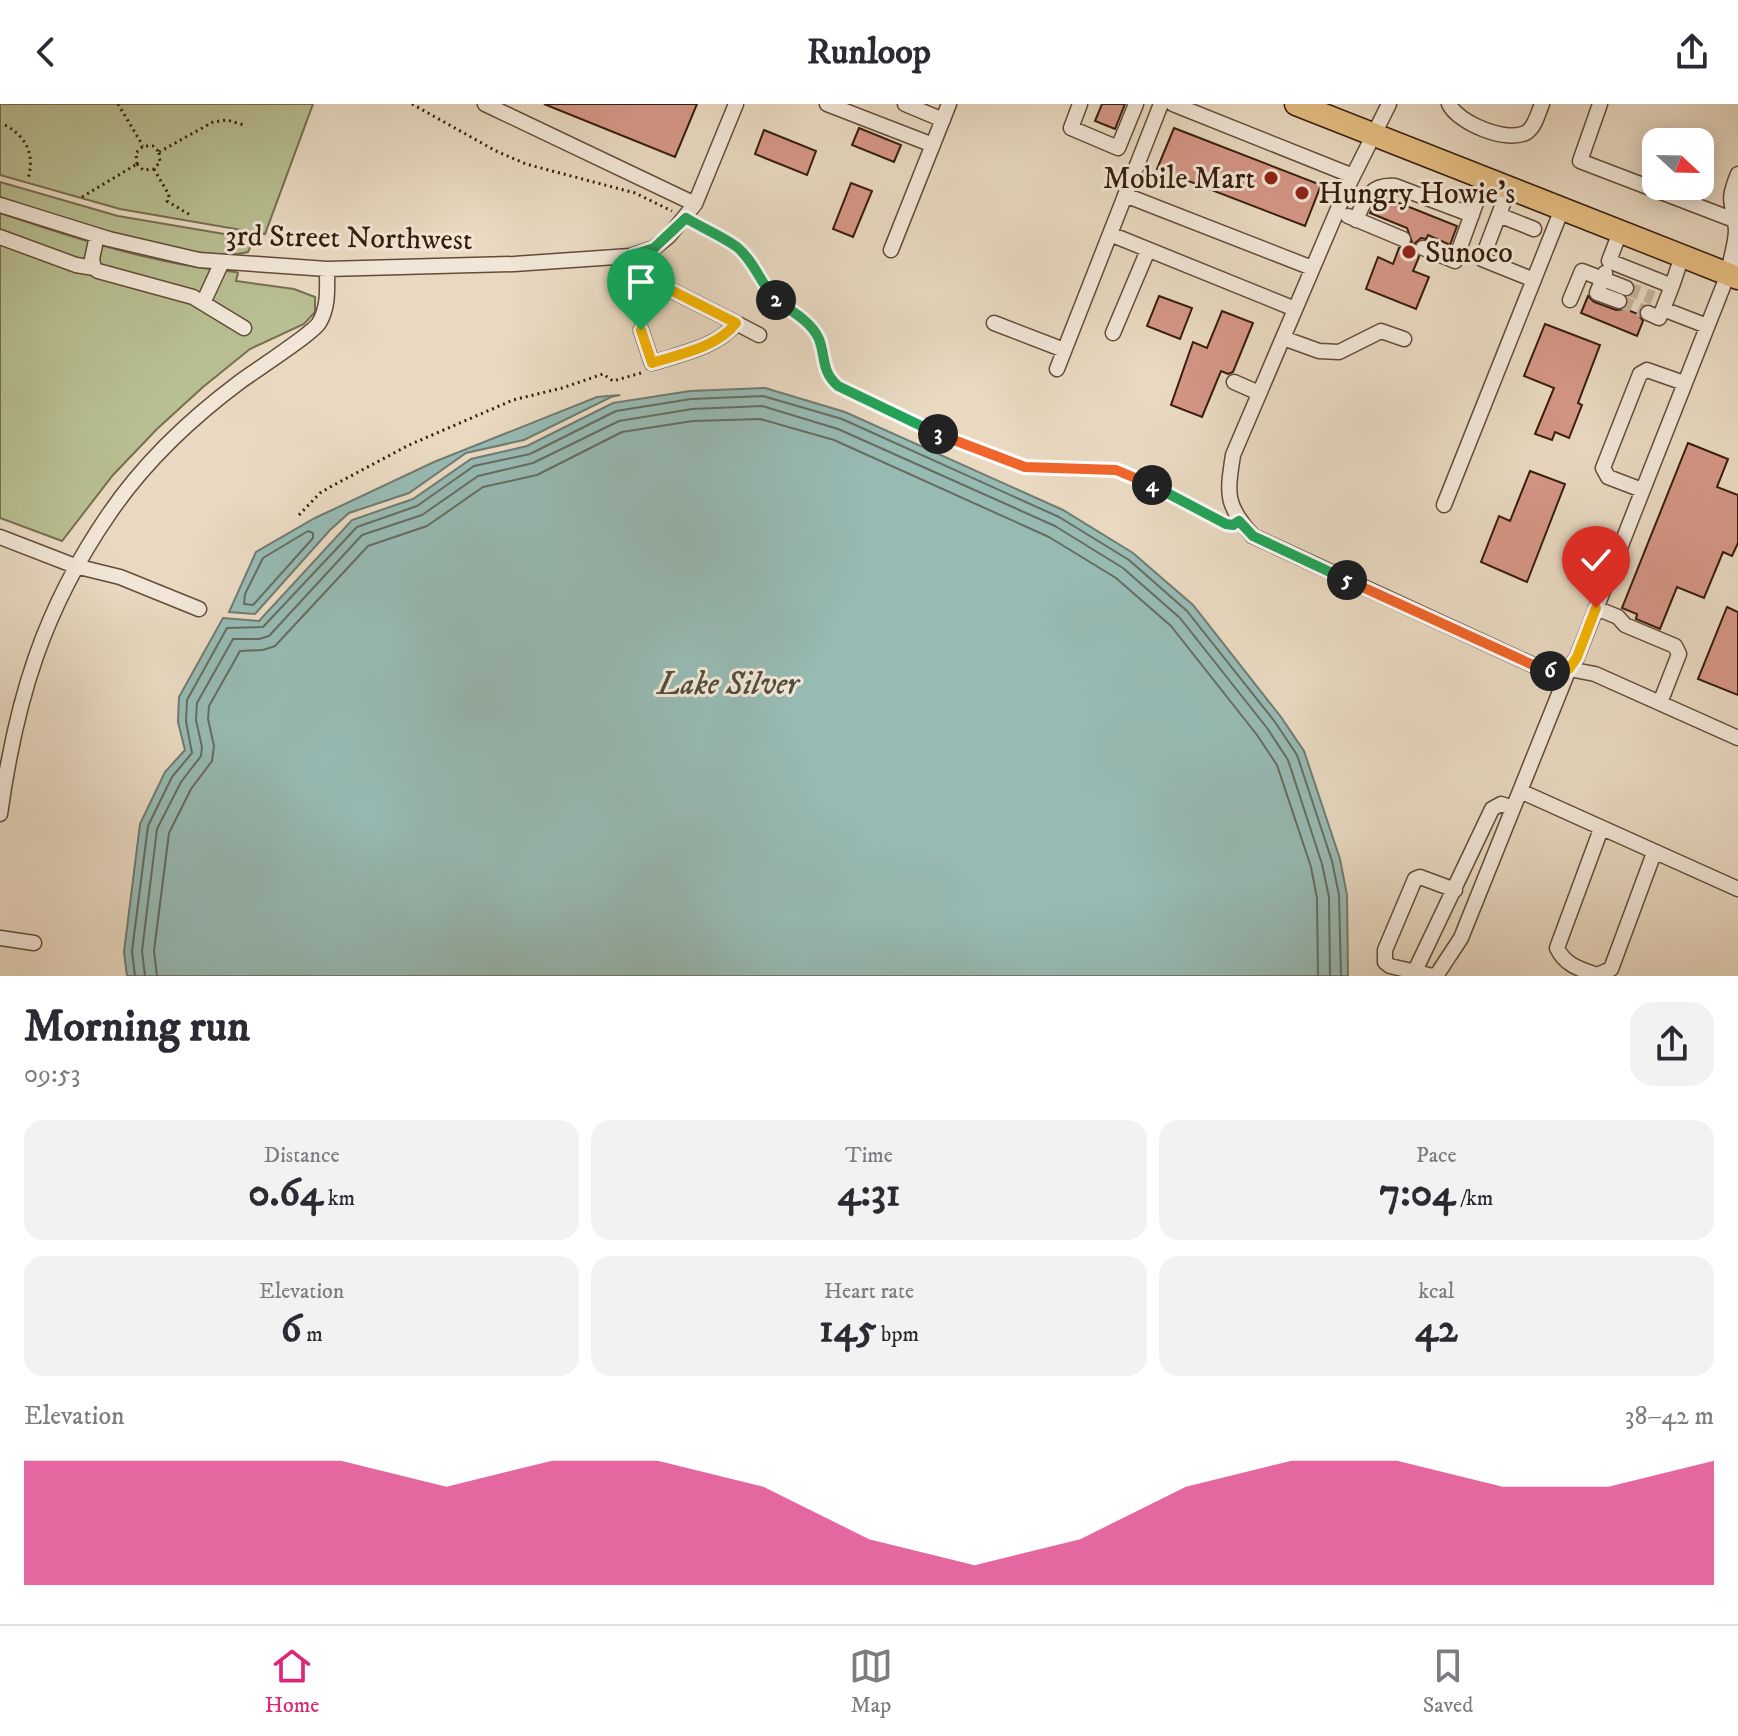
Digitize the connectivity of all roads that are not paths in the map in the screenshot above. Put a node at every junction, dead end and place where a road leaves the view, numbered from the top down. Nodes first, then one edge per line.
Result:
1 (485, 104) edge
2 (736, 104) edge
3 (827, 104) edge
4 (905, 104) edge
5 (949, 104) edge
6 (1080, 104) edge
7 (1136, 104) edge
8 (1161, 104) edge
9 (1173, 104) edge
10 (1296, 104) edge
11 (1389, 104) edge
12 (1449, 104) edge
13 (1542, 104) edge
14 (1600, 104) edge
15 (943, 120) junction
16 (1374, 135) junction
17 (1123, 137) junction
18 (933, 145) junction
19 (1145, 147) junction
20 (1738, 174) edge
21 (1353, 176) junction
22 (1485, 178) junction
23 (1509, 188) junction
24 (1125, 195) junction
25 (695, 204) junction
26 (0, 205) edge
27 (1562, 209) junction
28 (1336, 212) junction
29 (1472, 215) junction
30 (1498, 217) junction
31 (1356, 220) junction
32 (1734, 220) junction
33 (1534, 229) dead end
34 (1620, 232) junction
35 (1110, 234) junction
36 (97, 236) junction
37 (0, 237) edge
38 (1403, 239) dead end
39 (1423, 248) dead end
40 (891, 250) dead end
41 (1148, 250) junction
42 (634, 255) junction
43 (1682, 256) junction
44 (1609, 261) junction
45 (222, 262) junction
46 (94, 268) junction
47 (1312, 268) junction
48 (327, 269) junction
49 (1735, 272) edge
50 (1528, 278) junction
51 (1603, 279) junction
52 (1672, 286) junction
53 (1623, 295) tunnel mouth
54 (1570, 300) dead end
55 (203, 303) junction
56 (1295, 309) junction
57 (736, 323) junction
58 (994, 323) dead end
59 (1707, 326) junction
60 (244, 328) dead end
61 (641, 330) dead end
62 (1113, 333) dead end
63 (759, 335) dead end
64 (1283, 338) junction
65 (1404, 339) dead end
66 (1064, 350) junction
67 (1057, 369) dead end
68 (1234, 382) dead end
69 (1684, 383) junction
70 (1259, 393) junction
71 (1642, 490) junction
72 (1444, 505) dead end
73 (0, 537) edge
74 (75, 566) junction
75 (1596, 608) junction
76 (199, 609) dead end
77 (1569, 669) junction
78 (1660, 703) junction
79 (1738, 738) edge
80 (3, 772) edge
81 (1520, 791) junction
82 (1513, 808) junction
83 (0, 814) edge
84 (1601, 829) junction
85 (1654, 853) junction
86 (1738, 889) edge
87 (1452, 897) junction
88 (1471, 912) junction
89 (0, 938) edge
90 (34, 943) dead end
91 (1415, 971) junction
92 (1435, 976) edge

1 - 25 street
2 - 25 street
3 - 18 street
4 - 15 street
5 - 15 street
6 - 17 street
7 - 17 street
8 - 19 street
9 - 21 street
10 - 16 highway
11 - 16 street
12 - 13 street
14 - 32 street
15 - 18 street
16 - 21 street
16 - 22 highway
17 - 19 street
18 - 40 street
19 - 24 street
20 - 32 street
21 - 28 street
22 - 23 highway
22 - 29 street
23 - 27 highway
23 - 30 street
24 - 35 street
24 - 47 street
25 - 42 street
26 - 36 street, 3rd Street Northwest
27 - 34 highway
27 - 50 street
28 - 31 street
28 - 47 street
29 - 31 street
29 - 39 street
30 - 33 street
30 - 50 street
31 - 38 street
32 - 49 street
34 - 43 highway
34 - 44 street
35 - 41 street
35 - 66 street
36 - 45 street, 3rd Street Northwest
36 - 46 street
37 - 46 street
41 - 56 street
41 - 62 street
42 - 48 street, 3rd Street Northwest
42 - 57 street
43 - 49 highway
43 - 52 street
44 - 51 street
44 - 52 street
45 - 48 street, 3rd Street Northwest
45 - 55 street
46 - 55 street
47 - 56 street
48 - 74 street
49 - 59 street
50 - 72 street
51 - 53 street
51 - 54 street
52 - 59 street
55 - 60 street
56 - 64 street
57 - 61 street
57 - 63 street
58 - 66 street
59 - 69 street
64 - 65 street
64 - 70 street
66 - 67 street
68 - 70 street
69 - 71 street
69 - 71 street
70 - 77 street
71 - 75 street
73 - 74 street
74 - 76 street
74 - 80 street
75 - 77 street
75 - 78 street
77 - 78 street
77 - 81 street
78 - 79 street
80 - 83 street
81 - 82 street
81 - 84 street
82 - 87 street
82 - 88 street
84 - 85 street
84 - 85 street
85 - 86 street
87 - 88 street
87 - 91 street
87 - 91 street
88 - 92 street
89 - 90 street
91 - 92 street

